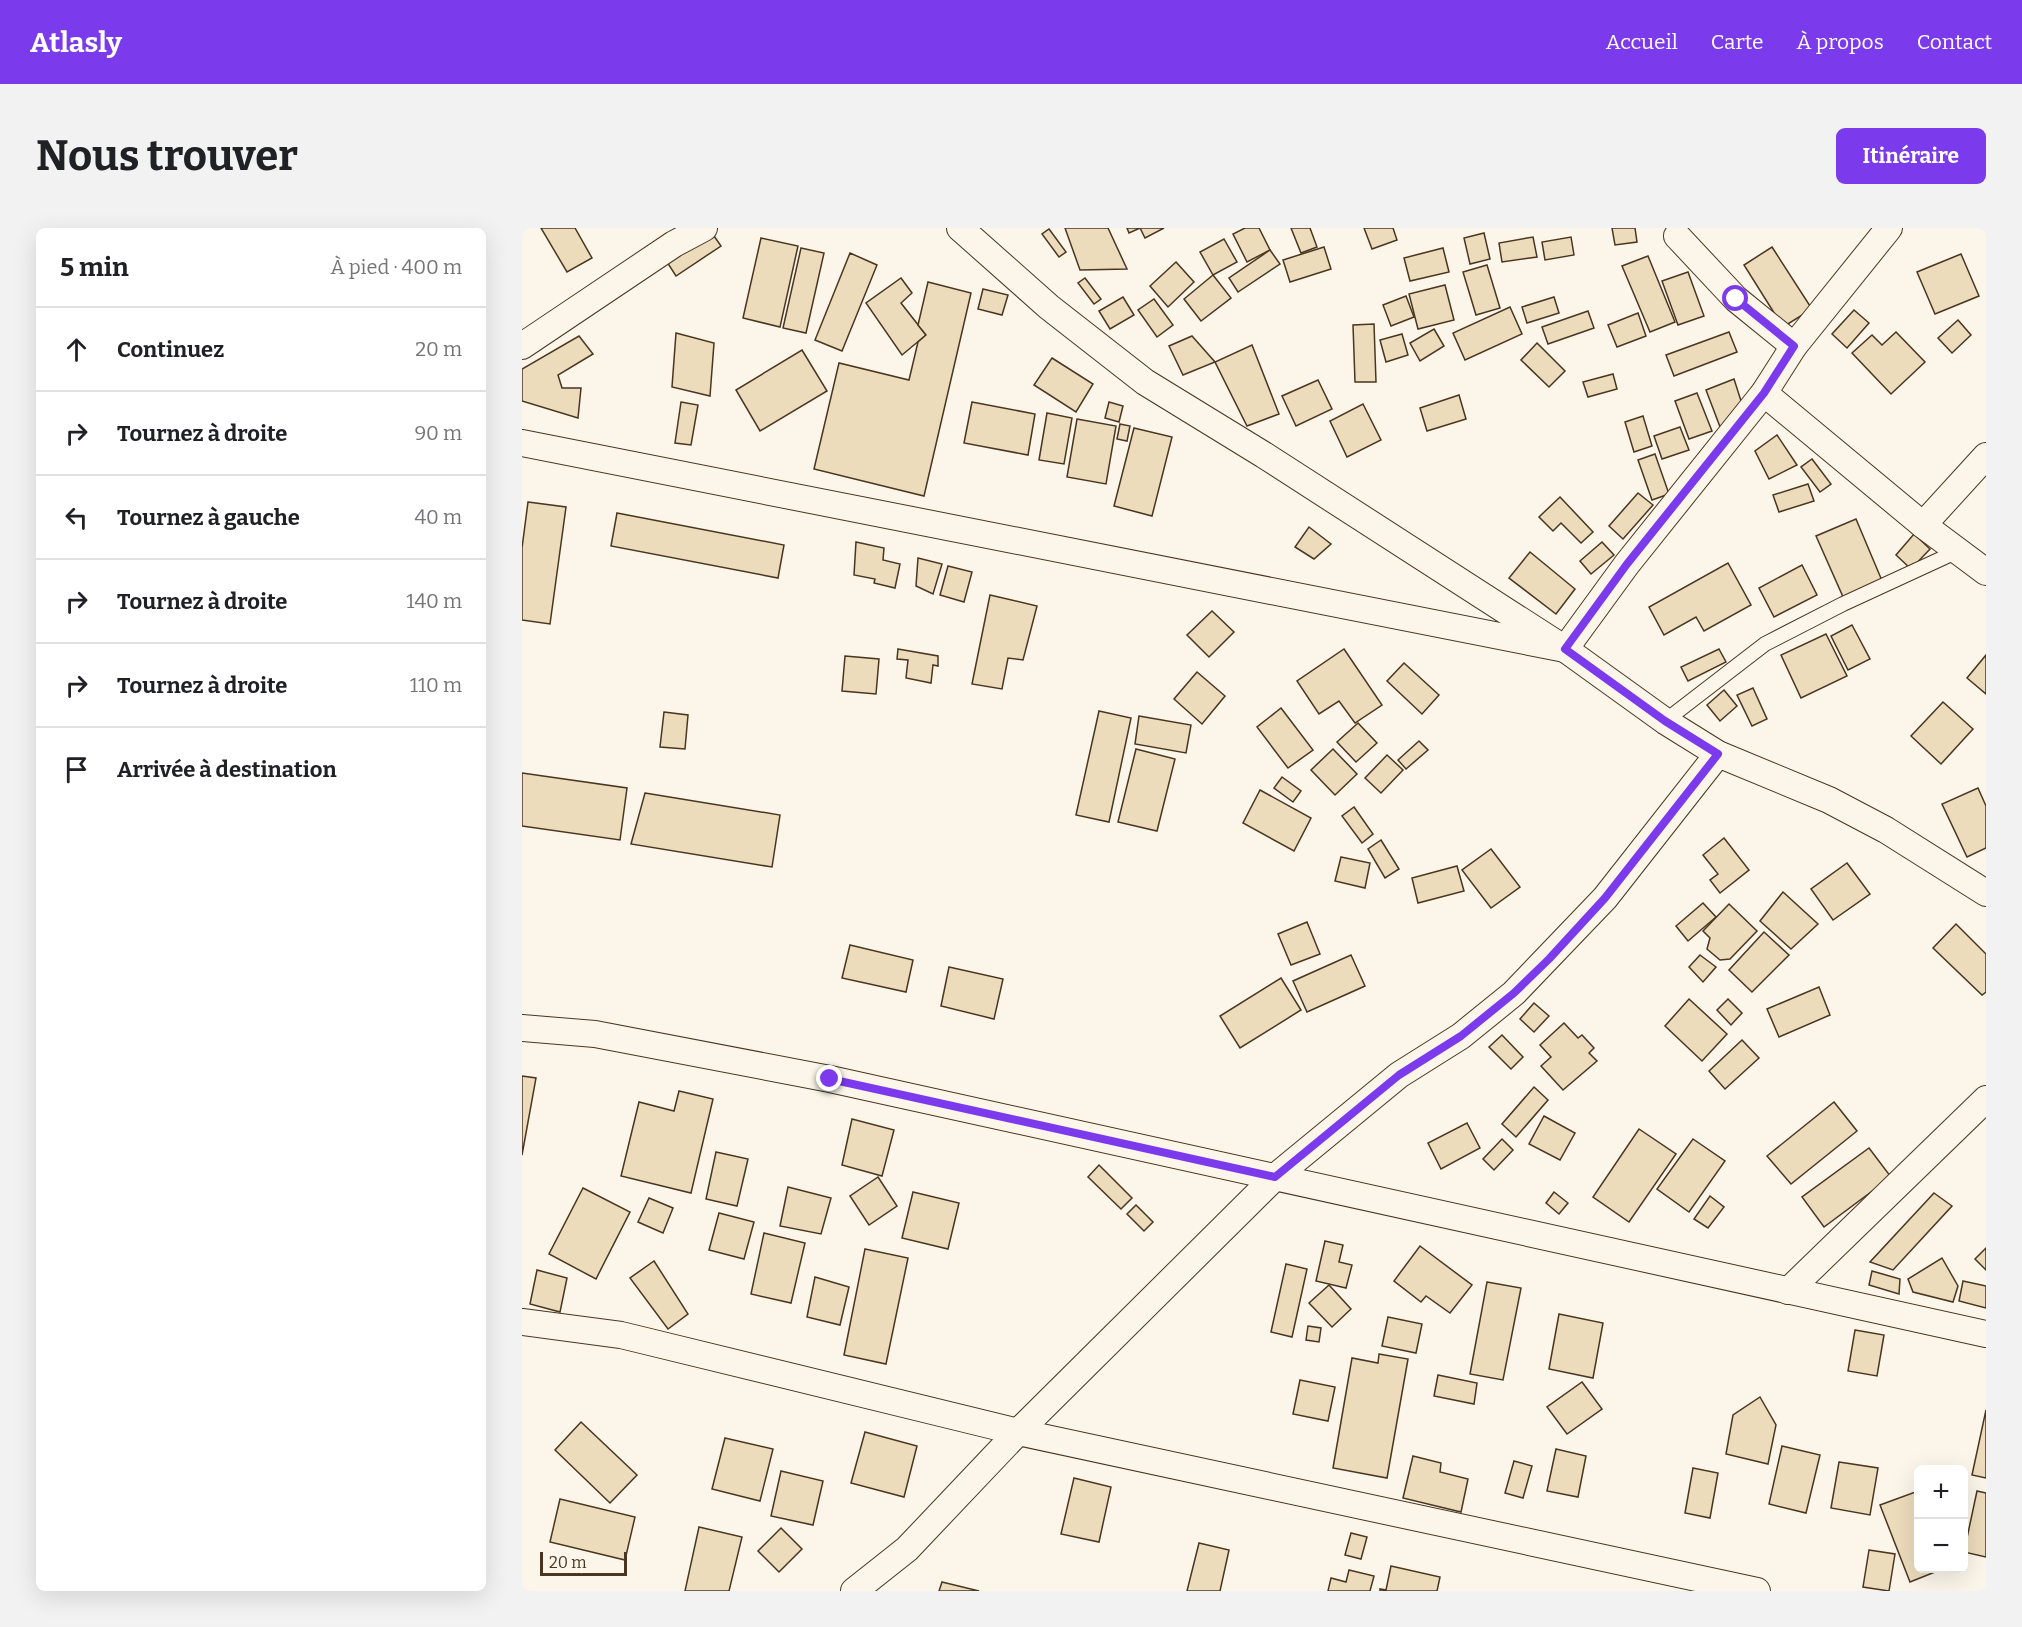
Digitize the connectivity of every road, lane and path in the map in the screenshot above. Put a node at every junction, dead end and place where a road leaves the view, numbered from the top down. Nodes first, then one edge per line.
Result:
1 (704, 228) edge
2 (960, 228) edge
3 (1889, 228) edge
4 (670, 236) edge
5 (1677, 236) dead end
6 (522, 346) edge
7 (1794, 346) junction
8 (1764, 393) junction
9 (522, 443) edge
10 (1986, 456) edge
11 (1923, 525) junction
12 (1958, 551) junction
13 (1986, 572) edge
14 (1565, 649) junction
15 (1665, 721) junction
16 (1718, 754) junction
17 (1982, 885) edge
18 (522, 1028) edge
19 (1986, 1099) edge
20 (1275, 1177) junction
21 (1788, 1291) junction
22 (522, 1322) edge
23 (1986, 1334) edge
24 (1018, 1432) junction
25 (854, 1591) edge
26 (1757, 1591) edge

1 - 4 street
2 - 14 street
3 - 7 street
4 - 6 street
5 - 7 street
7 - 8 street
8 - 11 street
8 - 14 street
9 - 14 street
10 - 11 street
11 - 12 street
12 - 13 street
12 - 15 lane
14 - 15 street
15 - 16 street
16 - 17 street
16 - 20 street
18 - 20 street
19 - 21 street
20 - 21 street
20 - 24 street
21 - 23 street
22 - 24 street
24 - 25 street
24 - 26 street

